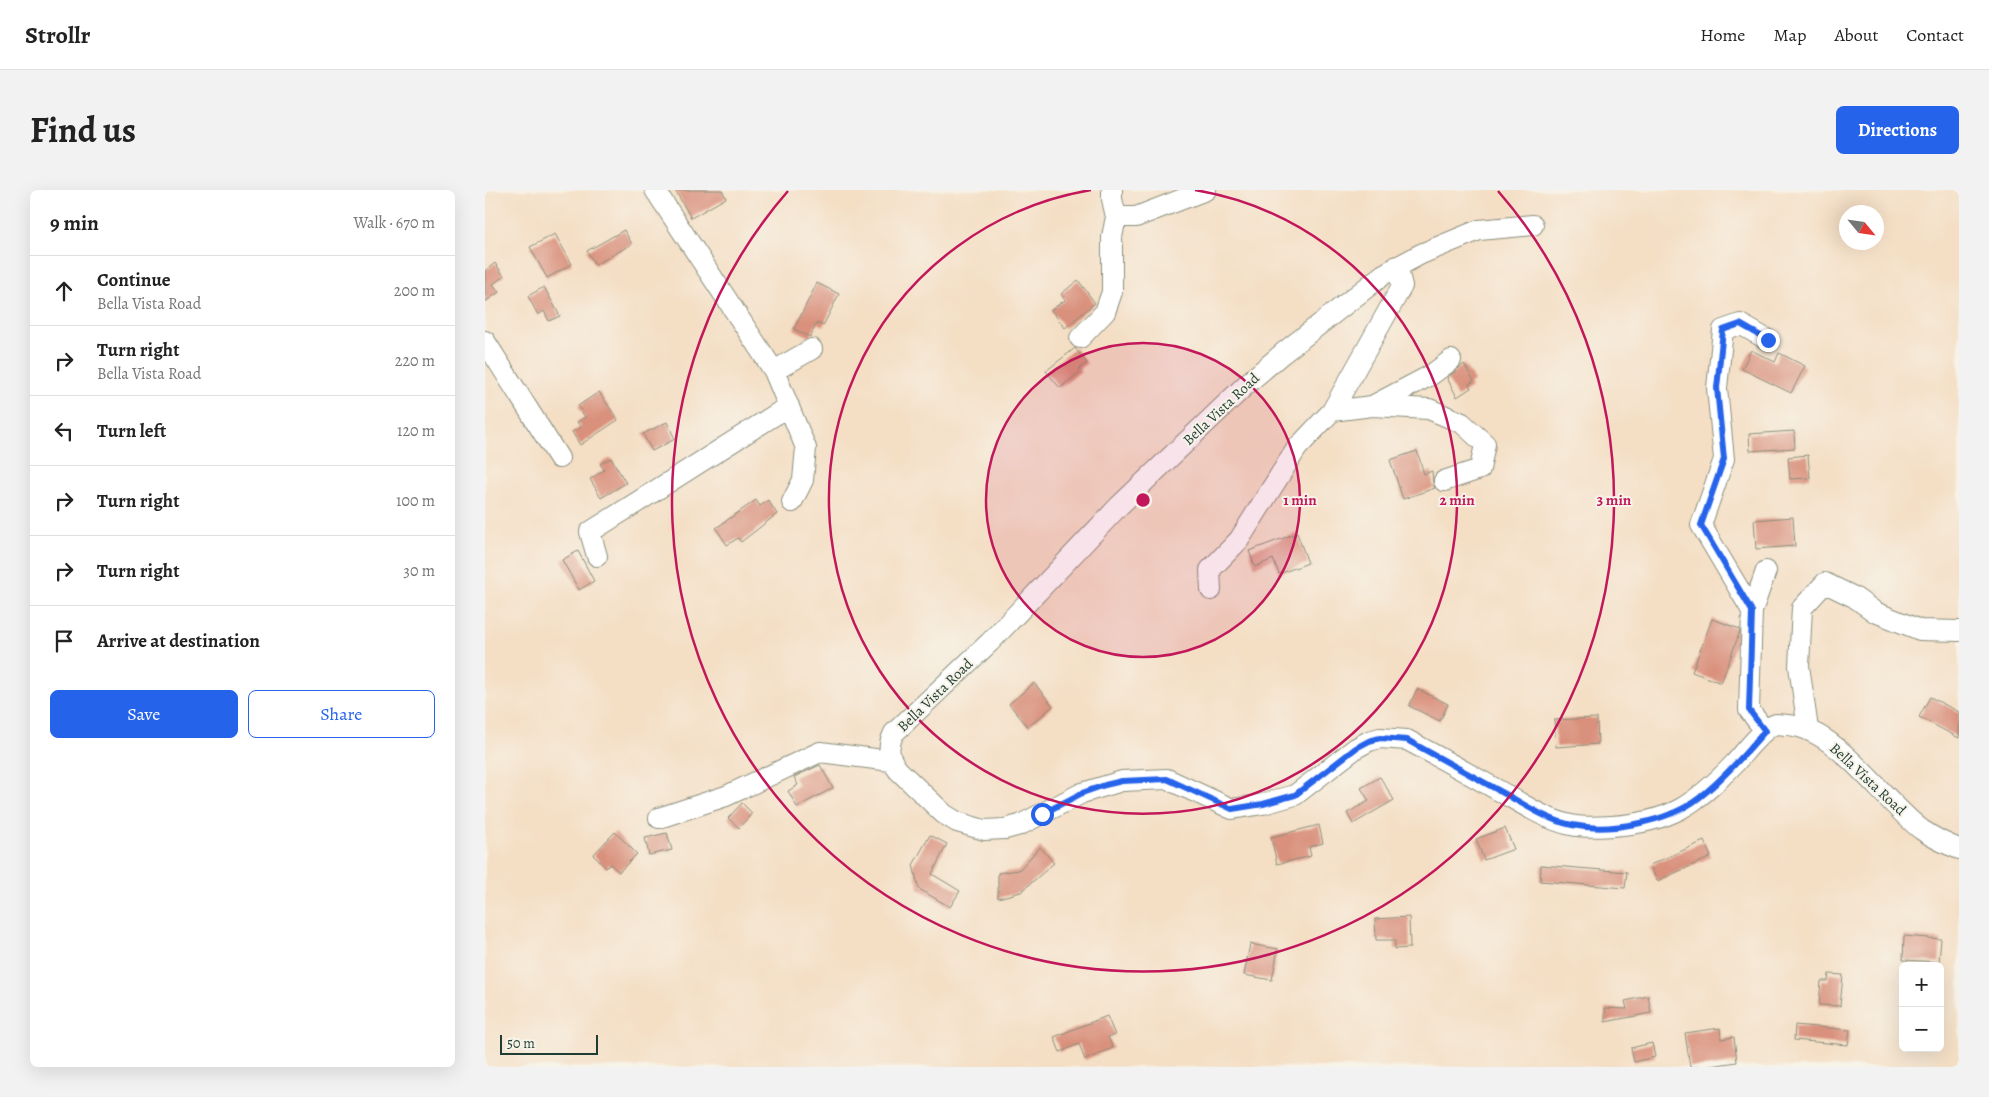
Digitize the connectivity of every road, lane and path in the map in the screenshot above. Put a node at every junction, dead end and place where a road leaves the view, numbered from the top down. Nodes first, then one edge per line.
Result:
1 (655, 190) edge
2 (1112, 190) edge
3 (1206, 190) edge
4 (1117, 217) junction
5 (1533, 225) dead end
6 (1397, 266) junction
7 (1080, 338) dead end
8 (1768, 340) dead end
9 (485, 341) edge
10 (813, 349) dead end
11 (1451, 360) dead end
12 (774, 371) junction
13 (789, 406) junction
14 (1372, 406) junction
15 (1332, 411) junction
16 (559, 458) dead end
17 (1444, 481) dead end
18 (792, 502) dead end
19 (597, 556) dead end
20 (1766, 571) dead end
21 (1211, 590) dead end
22 (1752, 611) junction
23 (1959, 631) edge
24 (1808, 729) junction
25 (1765, 731) junction
26 (891, 761) junction
27 (659, 818) dead end
28 (1959, 849) edge

1 - 12 street
2 - 4 street
3 - 4 street
4 - 7 street
5 - 6 street, Bella Vista Road
6 - 15 street
6 - 26 street, Bella Vista Road
8 - 22 street
9 - 16 street
10 - 12 street
11 - 14 street
12 - 13 street
13 - 18 street
13 - 19 street
14 - 15 street
14 - 17 street
15 - 21 street
20 - 22 street
22 - 25 street
23 - 24 street
24 - 25 street, Bella Vista Road
24 - 28 street, Bella Vista Road
25 - 26 street
26 - 27 street

